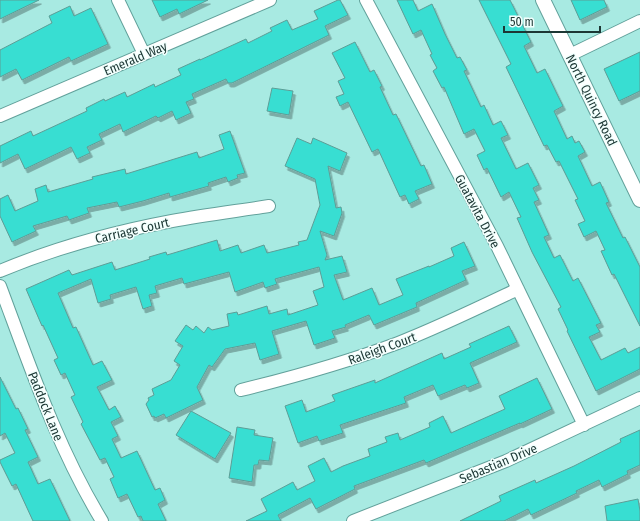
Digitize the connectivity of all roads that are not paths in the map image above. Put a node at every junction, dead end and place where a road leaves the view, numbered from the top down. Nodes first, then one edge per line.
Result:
1 (118, 0) edge
2 (270, 0) edge
3 (366, 0) edge
4 (543, 0) edge
5 (640, 21) edge
6 (144, 54) junction
7 (570, 55) junction
8 (0, 116) edge
9 (640, 200) edge
10 (269, 206) dead end
11 (0, 271) edge
12 (0, 286) edge
13 (518, 289) junction
14 (241, 390) dead end
15 (640, 398) edge
16 (584, 425) junction
17 (102, 521) edge
18 (353, 521) edge

1 - 6 street
2 - 6 street, Emerald Way
3 - 13 street, Guatavita Drive
4 - 7 street, North Quincy Road
5 - 7 street
6 - 8 street, Emerald Way
7 - 9 street, North Quincy Road
10 - 11 street, Carriage Court
12 - 17 street, Paddock Lane
13 - 14 street, Raleigh Court
13 - 16 street, Guatavita Drive
15 - 16 street, Sebastian Drive
16 - 18 street, Sebastian Drive

